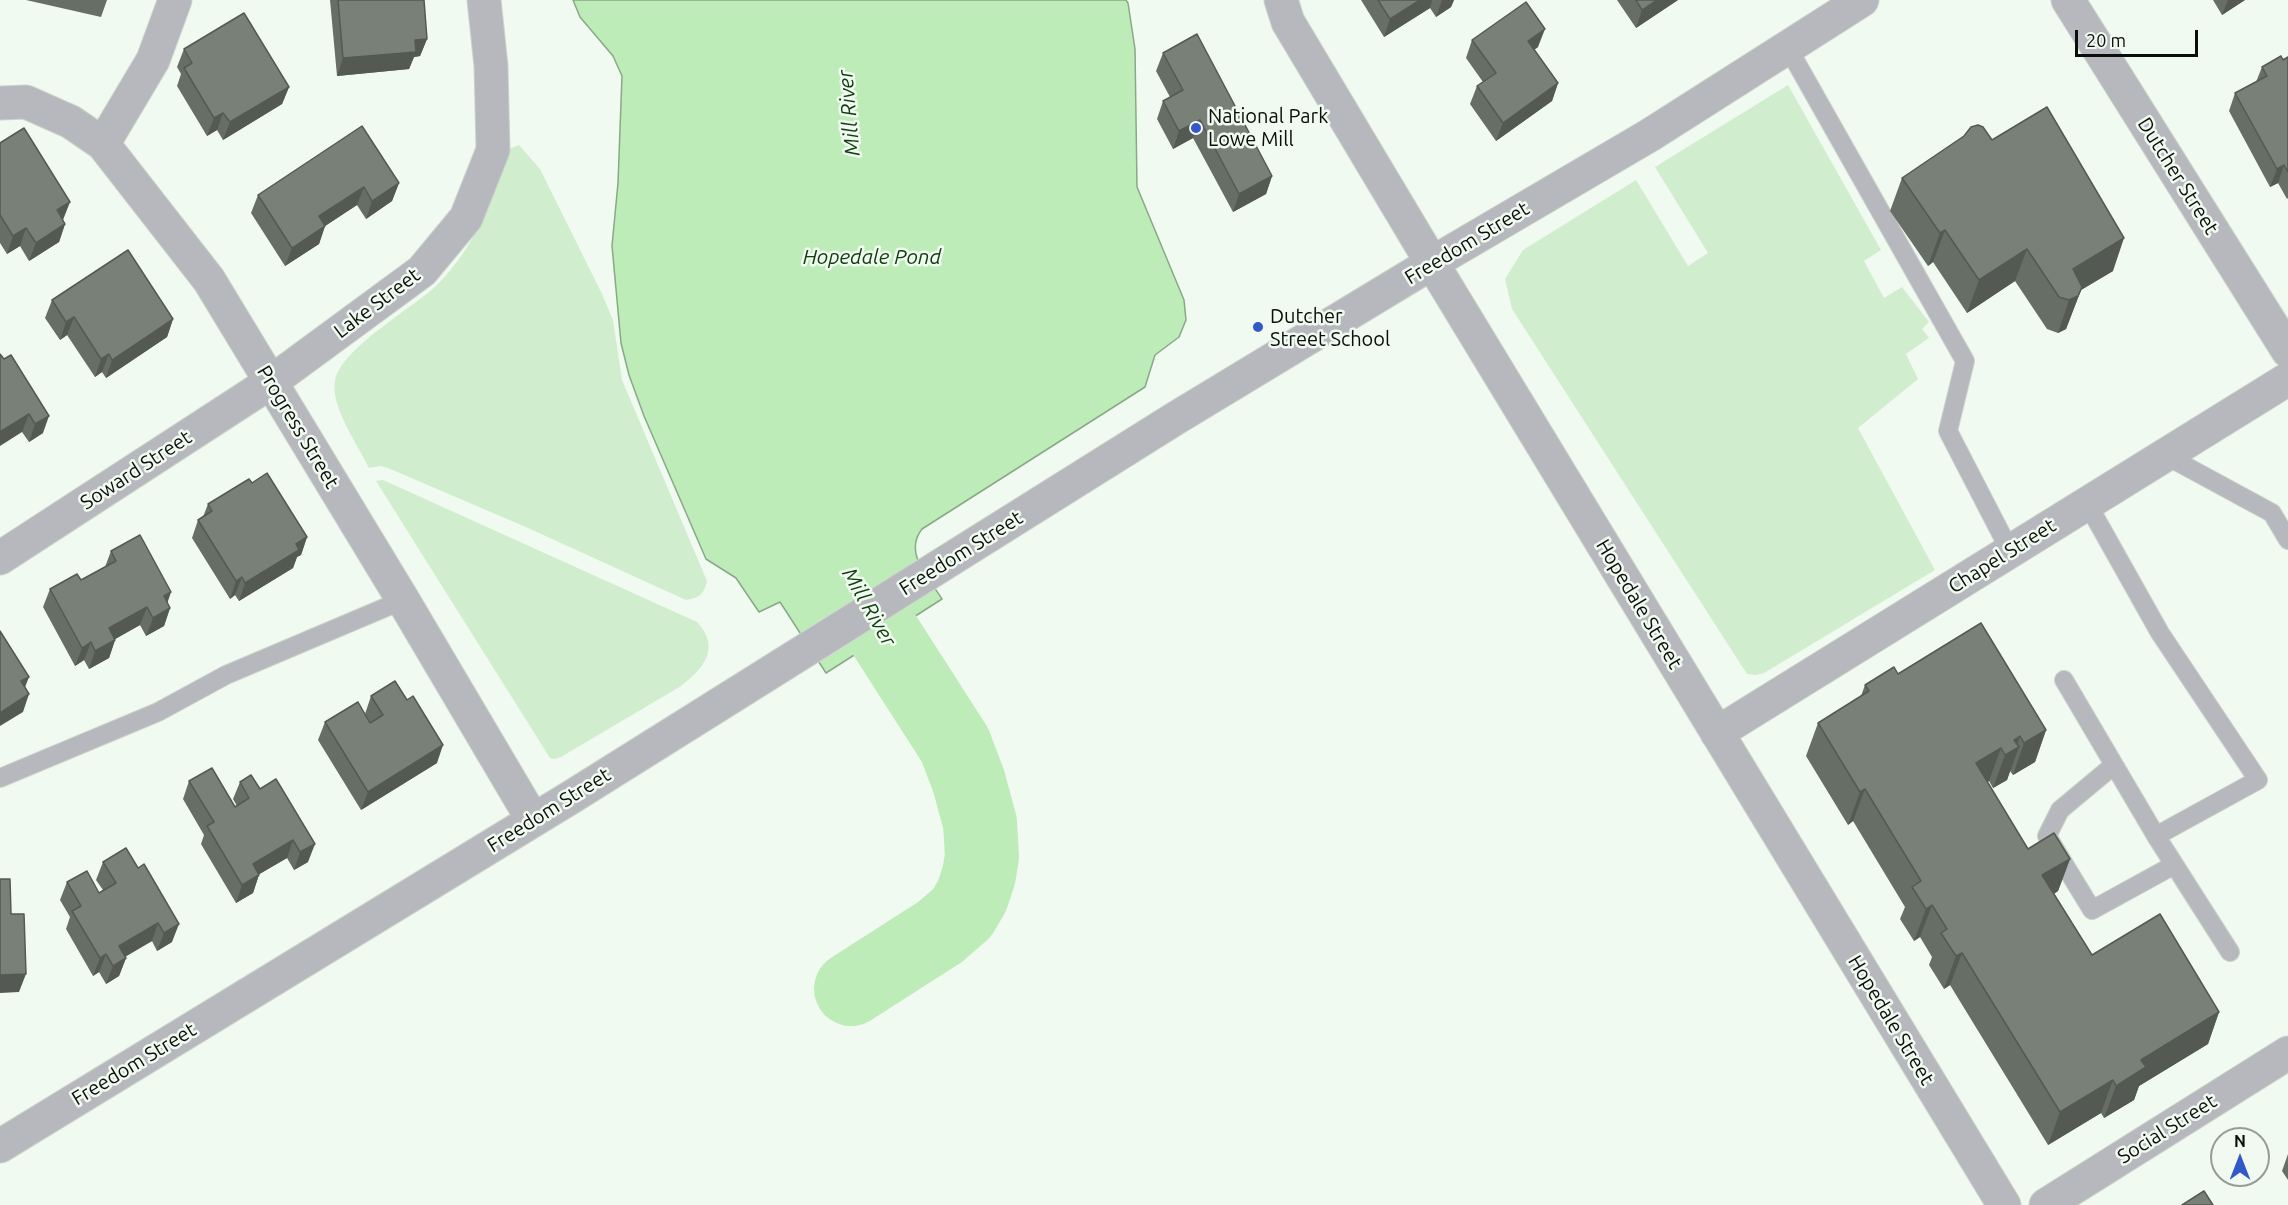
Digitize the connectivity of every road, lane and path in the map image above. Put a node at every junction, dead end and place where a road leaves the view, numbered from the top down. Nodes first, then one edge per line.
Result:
1 (175, 0) edge
2 (484, 0) edge
3 (1281, 0) edge
4 (1862, 0) edge
5 (2068, 0) edge
6 (1788, 48) junction
7 (0, 104) edge
8 (103, 144) junction
9 (1432, 263) junction
10 (2288, 351) edge
11 (2288, 379) edge
12 (271, 382) junction
13 (2165, 455) junction
14 (2087, 503) junction
15 (2288, 540) edge
16 (2010, 551) junction
17 (0, 558) edge
18 (403, 600) junction
19 (2064, 680) dead end
20 (1717, 733) junction
21 (2114, 765) junction
22 (0, 778) edge
23 (533, 820) junction
24 (2156, 836) junction
25 (2174, 865) junction
26 (2230, 952) dead end
27 (2288, 1053) edge
28 (0, 1146) edge
29 (2004, 1205) edge
30 (2046, 1205) edge

1 - 8 street
2 - 12 street, Lake Street
3 - 9 street, Hopedale Street
4 - 6 street, Freedom Street
5 - 10 street, Dutcher Street
6 - 9 street, Freedom Street
6 - 16 lane
7 - 8 street, Progress Street
8 - 12 street, Progress Street
9 - 20 street, Hopedale Street
9 - 23 street, Freedom Street
11 - 13 street, Chapel Street
12 - 17 street, Soward Street
12 - 18 street, Progress Street
13 - 14 street, Chapel Street
13 - 15 lane
14 - 16 street, Chapel Street
14 - 24 lane
16 - 20 street, Chapel Street
18 - 22 lane
18 - 23 street, Progress Street
19 - 21 lane
20 - 29 street, Hopedale Street
21 - 24 lane
21 - 25 lane
23 - 28 street, Freedom Street
24 - 25 lane
25 - 26 lane
27 - 30 street, Social Street

